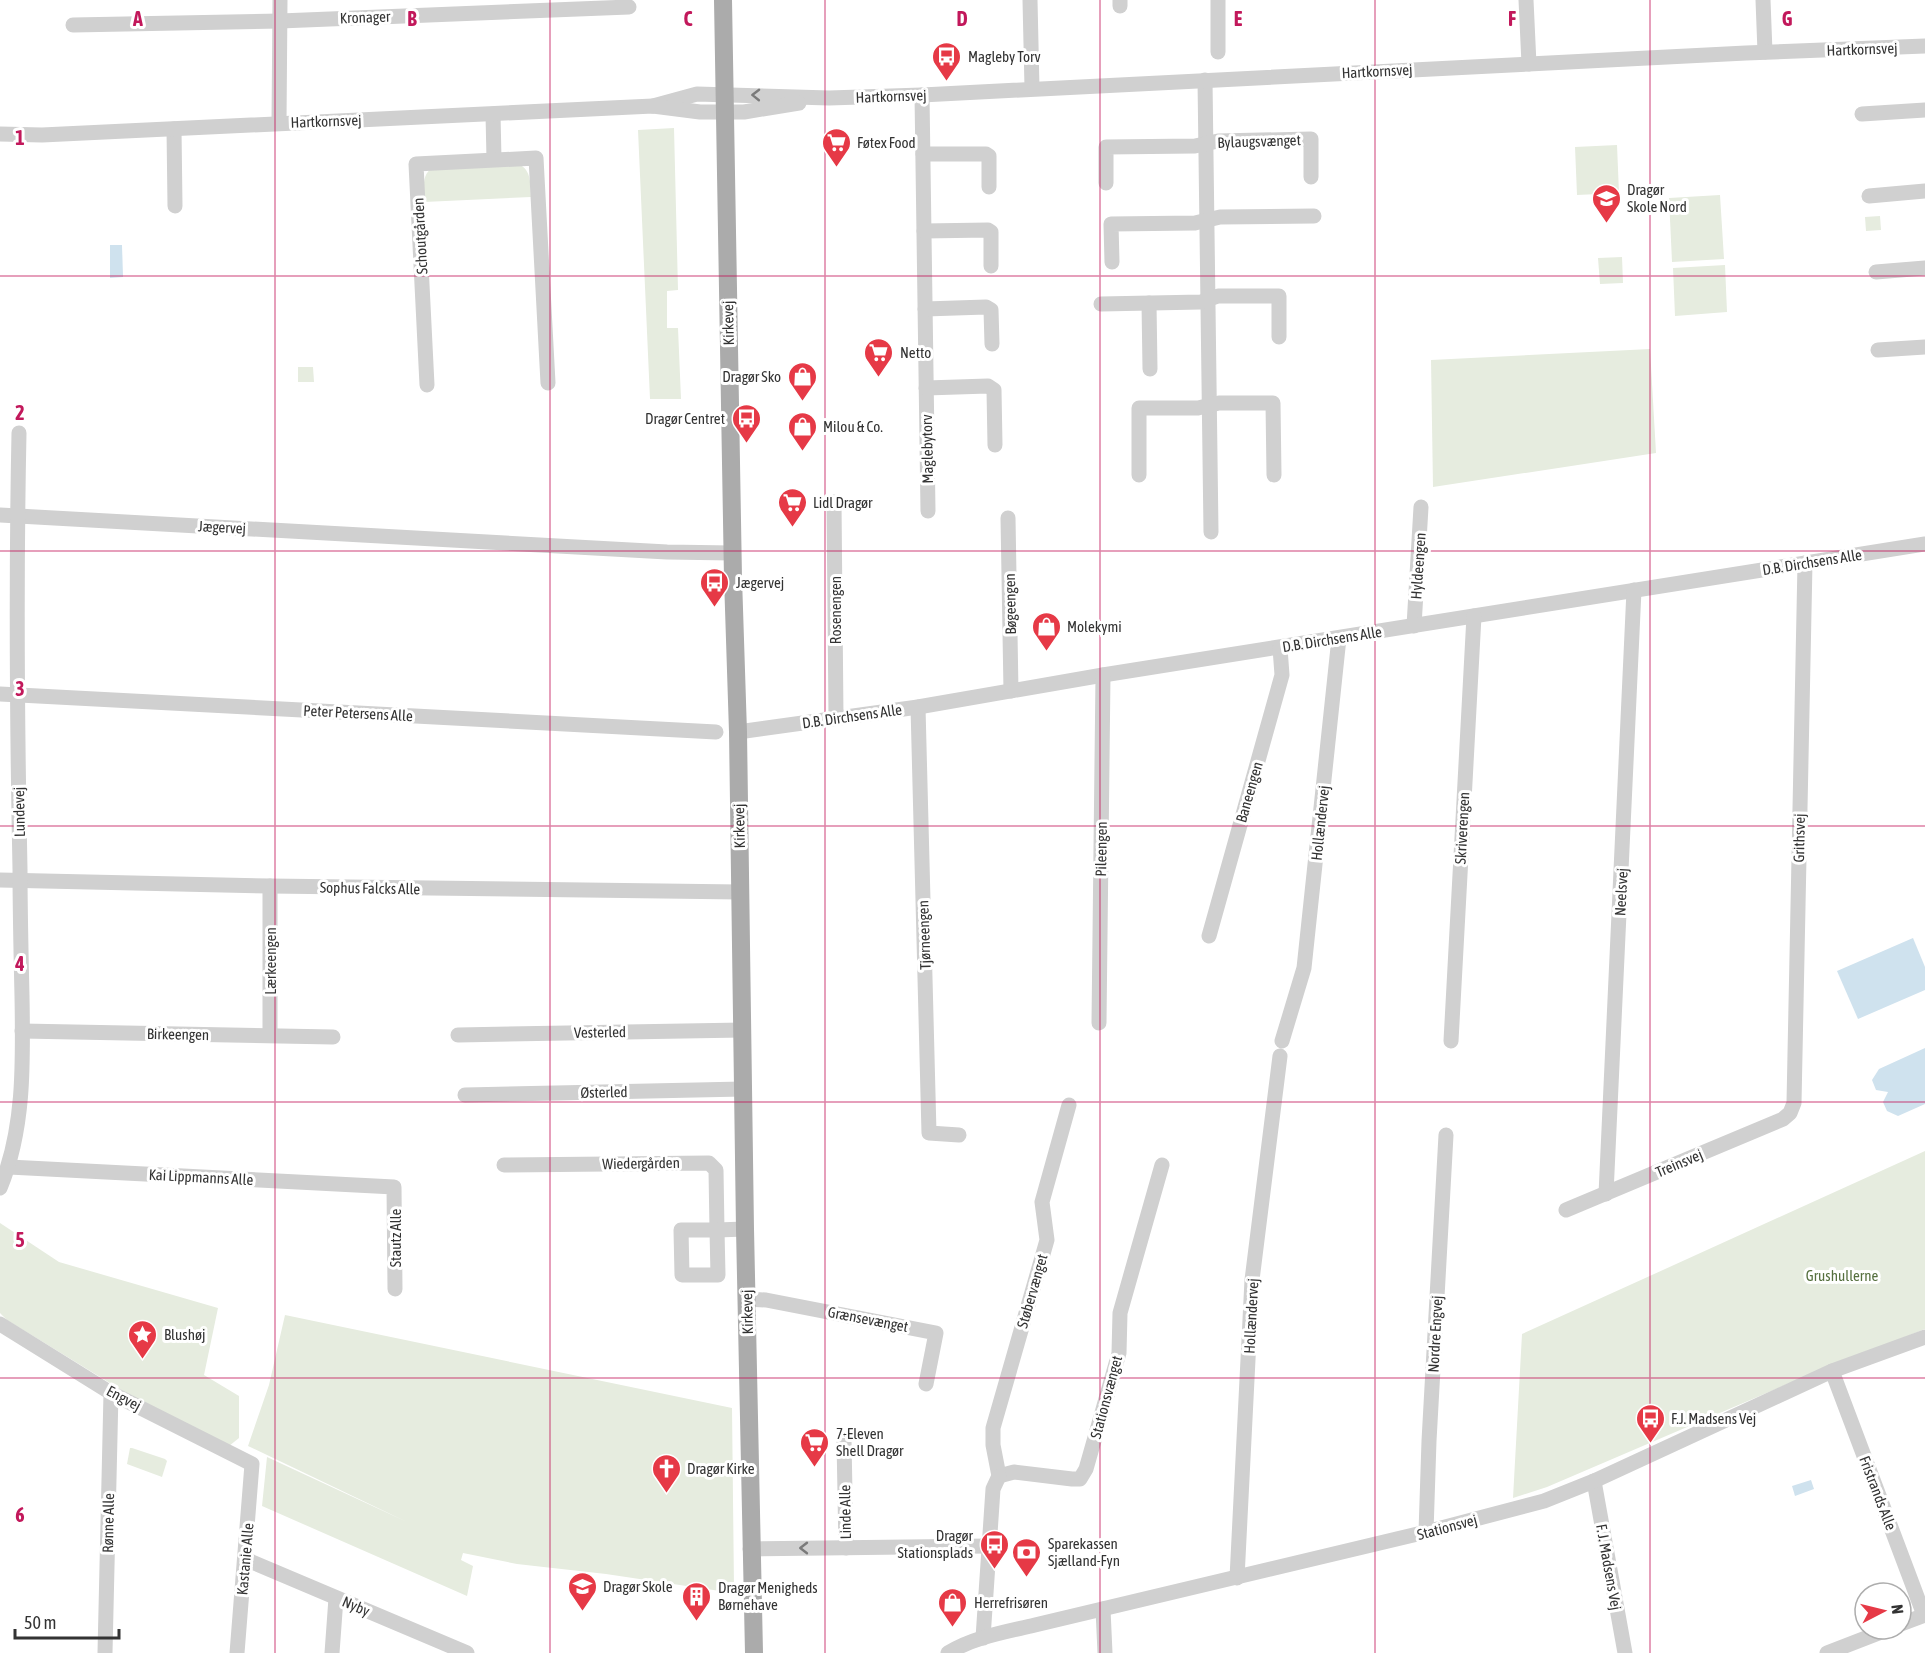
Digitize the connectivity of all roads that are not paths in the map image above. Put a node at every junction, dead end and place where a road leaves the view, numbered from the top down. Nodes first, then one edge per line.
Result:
1 (280, 0) edge
2 (723, 0) edge
3 (1030, 0) edge
4 (1218, 0) edge
5 (1526, 0) edge
6 (1763, 0) edge
7 (629, 7) dead end
8 (280, 21) junction
9 (73, 25) dead end
10 (1925, 46) edge
11 (1218, 52) dead end
12 (1765, 52) junction
13 (1529, 64) junction
14 (1205, 80) junction
15 (1032, 88) junction
16 (922, 95) junction
17 (725, 103) junction
18 (1925, 110) edge
19 (493, 114) junction
20 (1862, 114) dead end
21 (279, 123) junction
22 (174, 129) junction
23 (0, 134) edge
24 (1206, 143) junction
25 (923, 154) junction
26 (494, 159) junction
27 (1311, 177) dead end
28 (1106, 183) dead end
29 (989, 187) dead end
30 (1925, 191) edge
31 (1869, 196) dead end
32 (175, 206) dead end
33 (1314, 216) dead end
34 (1207, 220) junction
35 (924, 231) junction
36 (1112, 262) dead end
37 (991, 266) dead end
38 (1925, 268) edge
39 (1876, 272) dead end
40 (1208, 300) junction
41 (1149, 303) junction
42 (1101, 304) dead end
43 (925, 309) junction
44 (1280, 337) dead end
45 (992, 344) dead end
46 (1925, 346) edge
47 (1878, 350) dead end
48 (1150, 369) dead end
49 (548, 382) dead end
50 (427, 385) dead end
51 (926, 388) junction
52 (1209, 405) junction
53 (19, 433) dead end
54 (995, 446) dead end
55 (1139, 475) dead end
56 (1274, 475) dead end
57 (834, 502) dead end
58 (1421, 507) dead end
59 (928, 511) dead end
60 (0, 514) edge
61 (17, 516) junction
62 (1008, 518) dead end
63 (1211, 532) dead end
64 (1925, 544) edge
65 (732, 554) junction
66 (1805, 563) junction
67 (1635, 590) junction
68 (1474, 616) junction
69 (1414, 626) junction
70 (1340, 638) junction
71 (1280, 648) junction
72 (1103, 675) junction
73 (1011, 691) junction
74 (0, 694) edge
75 (17, 695) junction
76 (918, 707) junction
77 (836, 717) junction
78 (716, 732) dead end
79 (738, 732) junction
80 (0, 880) edge
81 (20, 882) junction
82 (270, 886) junction
83 (740, 892) junction
84 (1209, 936) dead end
85 (1099, 1023) dead end
86 (743, 1030) junction
87 (22, 1031) junction
88 (270, 1035) junction
89 (458, 1035) dead end
90 (333, 1037) dead end
91 (1451, 1041) dead end
92 (743, 1089) junction
93 (465, 1095) dead end
94 (1069, 1105) dead end
95 (1790, 1113) joint
96 (959, 1135) dead end
97 (1446, 1135) dead end
98 (504, 1165) dead end
99 (1162, 1165) dead end
100 (9, 1167) junction
101 (394, 1187) joint
102 (0, 1188) edge
103 (1606, 1194) junction
104 (1566, 1210) dead end
105 (745, 1229) junction
106 (395, 1289) dead end
107 (747, 1299) junction
108 (0, 1324) edge
109 (1925, 1337) edge
110 (1832, 1371) junction
111 (926, 1384) dead end
112 (111, 1393) junction
113 (844, 1440) dead end
114 (252, 1464) joint
115 (999, 1476) junction
116 (1594, 1481) junction
117 (1426, 1533) junction
118 (989, 1546) junction
119 (846, 1548) junction
120 (750, 1549) junction
121 (244, 1559) junction
122 (1237, 1578) junction
123 (336, 1598) junction
124 (1103, 1609) junction
125 (1924, 1615) edge
126 (983, 1638) junction
127 (1858, 1641) edge
128 (105, 1653) edge
129 (237, 1653) edge
130 (332, 1653) edge
131 (467, 1653) edge
132 (754, 1653) edge
133 (948, 1653) edge
134 (1105, 1653) edge
135 (1625, 1653) edge
136 (1827, 1653) edge

1 - 8 street
2 - 17 main road, Kirkevej
3 - 15 street
4 - 11 street
5 - 13 street
6 - 12 street
7 - 8 street, Kronager
8 - 9 street, Kronager
8 - 21 street
10 - 12 street, Hartkornsvej
12 - 13 street, Hartkornsvej
13 - 14 street, Hartkornsvej
14 - 15 street, Hartkornsvej
14 - 24 street, Bylaugsvænget
15 - 16 street, Hartkornsvej
16 - 17 street, Hartkornsvej
16 - 25 street, Maglebytorv
17 - 19 street, Hartkornsvej
17 - 65 main road, Kirkevej
18 - 20 street
19 - 21 street, Hartkornsvej
19 - 26 street
21 - 22 street, Hartkornsvej
22 - 23 street, Hartkornsvej
22 - 32 street
24 - 27 street, Bylaugsvænget
24 - 28 street, Bylaugsvænget
24 - 34 street, Bylaugsvænget
25 - 29 street
25 - 35 street, Maglebytorv
26 - 49 street, Schoutgården
26 - 50 street, Schoutgården
30 - 31 street
33 - 34 street
34 - 36 street
34 - 40 street, Bylaugsvænget
35 - 37 street
35 - 43 street, Maglebytorv
38 - 39 street
40 - 41 street
40 - 44 street
40 - 52 street, Bylaugsvænget
41 - 42 street
41 - 48 street
43 - 45 street
43 - 51 street, Maglebytorv
46 - 47 street
51 - 54 street
51 - 59 street, Maglebytorv
52 - 55 street
52 - 56 street
52 - 63 street, Bylaugsvænget
53 - 61 street, Lundevej
57 - 77 street, Rosenengen
58 - 69 street, Hyldeengen
60 - 61 street, Jægervej
61 - 65 street, Jægervej
61 - 75 street, Lundevej
62 - 73 street, Bøgeengen
64 - 66 street, D.B. Dirchsens Alle
65 - 79 main road, Kirkevej
66 - 67 street, D.B. Dirchsens Alle
66 - 95 street, Grithsvej
67 - 68 street, D.B. Dirchsens Alle
67 - 103 street, Neelsvej
68 - 69 street, D.B. Dirchsens Alle
68 - 91 street, Skriverengen
69 - 70 street, D.B. Dirchsens Alle
70 - 71 street, D.B. Dirchsens Alle
70 - 122 street, Hollændervej
71 - 72 street, D.B. Dirchsens Alle
71 - 84 street, Baneengen
72 - 73 street, D.B. Dirchsens Alle
72 - 85 street, Pileengen
73 - 76 street, D.B. Dirchsens Alle
74 - 75 street, Peter Petersens Alle
75 - 78 street, Peter Petersens Alle
75 - 81 street, Lundevej
76 - 77 street, D.B. Dirchsens Alle
76 - 96 street, Tjørneengen
77 - 79 street, D.B. Dirchsens Alle
79 - 83 main road, Kirkevej
80 - 81 street, Sophus Falcks Alle
81 - 82 street, Sophus Falcks Alle
81 - 87 street, Lundevej
82 - 83 street, Sophus Falcks Alle
82 - 88 street, Lærkeengen
83 - 86 main road, Kirkevej
86 - 89 street, Vesterled
86 - 92 main road, Kirkevej
87 - 88 street, Birkeengen
87 - 100 street, Lundevej
88 - 90 street, Birkeengen
92 - 93 street, Østerled
92 - 105 main road, Kirkevej
94 - 115 street, Støbervænget
95 - 103 street, Treinsvej
97 - 117 street, Nordre Engvej
98 - 105 street, Wiedergården
99 - 115 street, Stationsvænget
100 - 101 street, Kai Lippmanns Alle
100 - 102 street, Lundevej
101 - 106 street, Stautz Alle
103 - 104 street, Treinsvej
105 - 107 main road, Kirkevej
107 - 111 street, Grænsevænget
107 - 120 main road, Kirkevej
108 - 112 street, Engvej
109 - 110 street, Stationsvej
110 - 116 street, Stationsvej
110 - 125 street, Fristrands Alle
112 - 114 street, Engvej
112 - 128 street, Rønne Alle
113 - 119 street, Linde Alle
114 - 121 street, Kastanie Alle
115 - 118 street
116 - 117 street, Stationsvej
116 - 135 street, F. J. Madsens Vej
117 - 122 street, Stationsvej
118 - 119 street, Linde Alle
118 - 126 street
119 -> 120 street, Linde Alle
120 - 132 main road, Kirkevej
121 - 123 street, Nyby
121 - 129 street, Kastanie Alle
122 - 124 street, Stationsvej
123 - 130 street
123 - 131 street, Nyby
124 - 126 street, Stationsvej
124 - 134 street
126 - 133 street, Stationsvej
127 - 136 street

